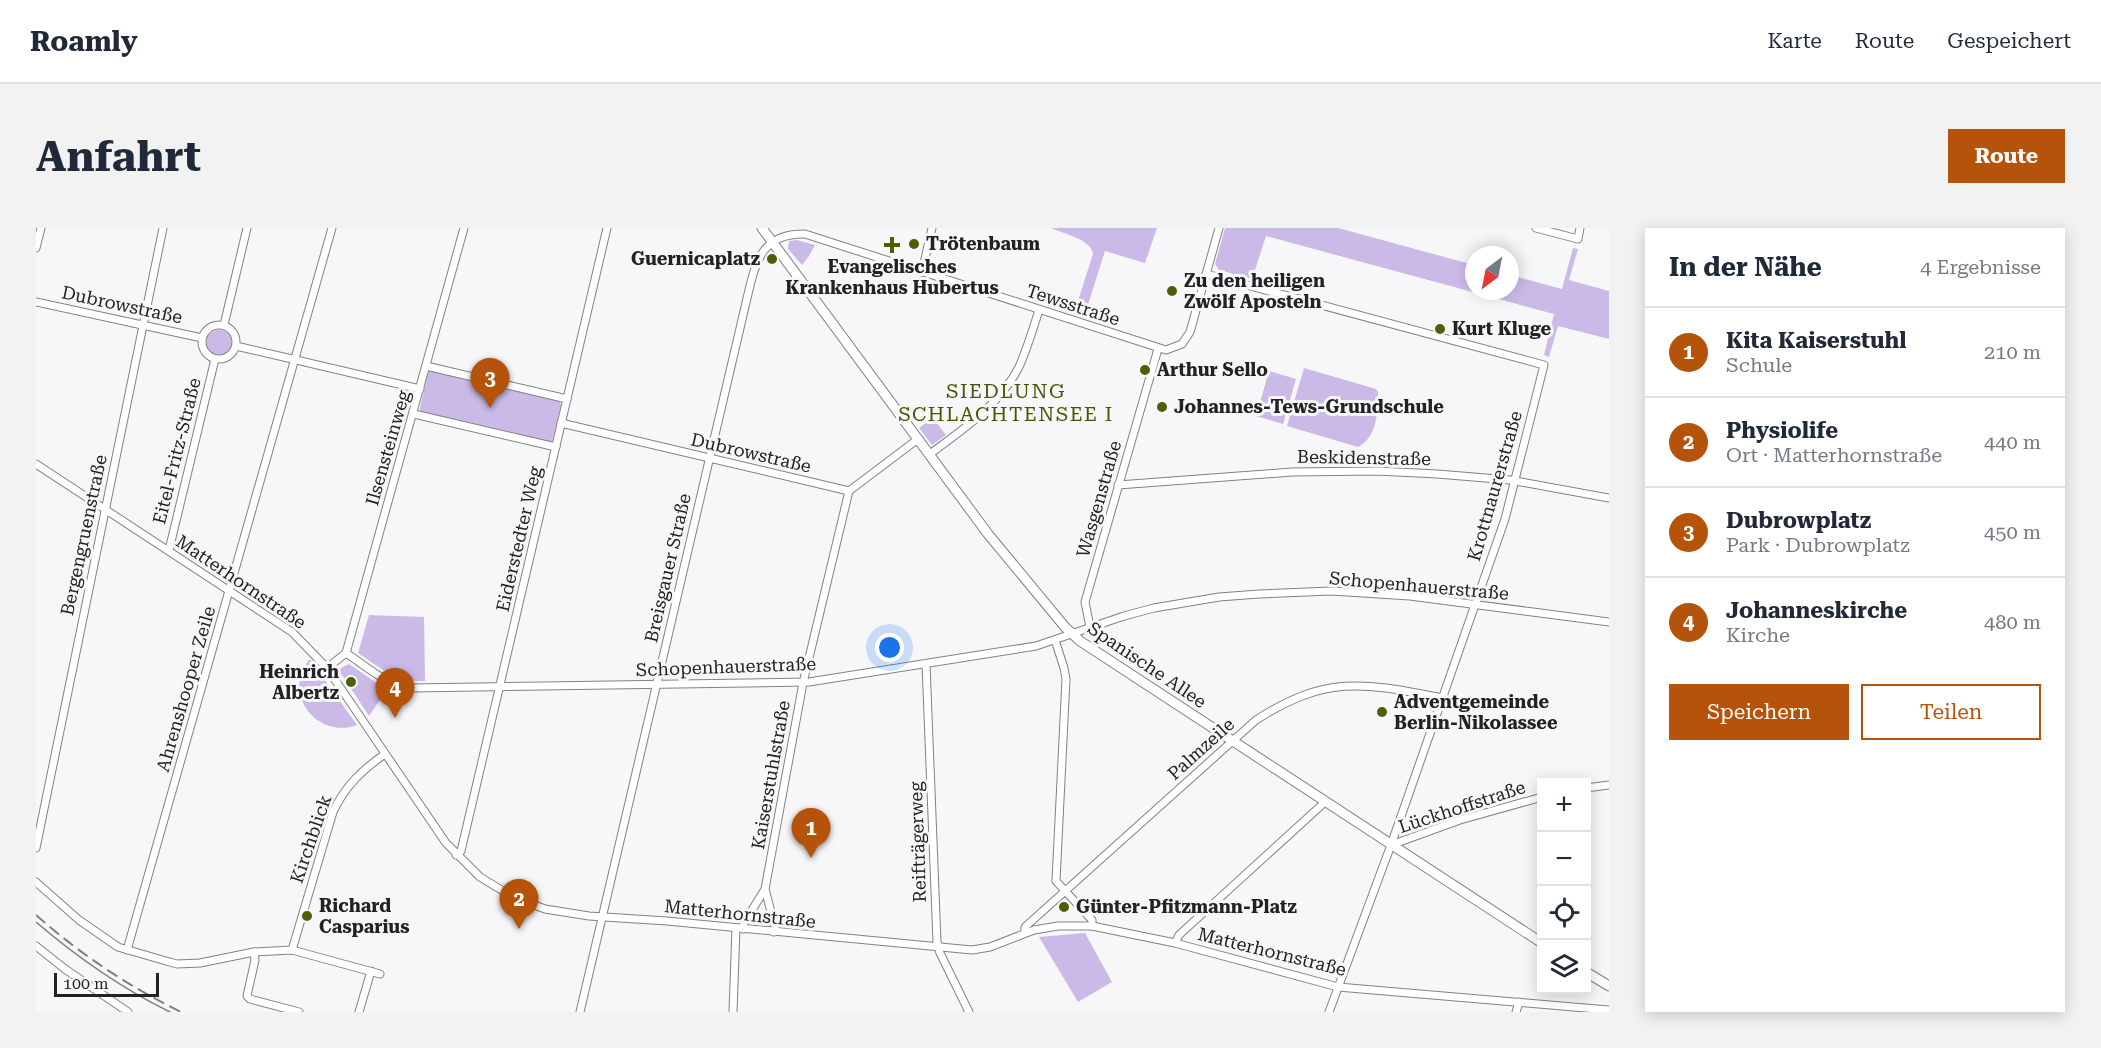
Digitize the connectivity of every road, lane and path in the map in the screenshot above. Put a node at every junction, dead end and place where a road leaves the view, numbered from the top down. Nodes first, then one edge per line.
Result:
1 (41, 228) edge
2 (163, 228) edge
3 (247, 228) edge
4 (332, 228) edge
5 (464, 228) edge
6 (607, 228) edge
7 (762, 228) edge
8 (932, 228) edge
9 (1219, 228) edge
10 (1536, 228) edge
11 (1580, 228) edge
12 (773, 242) junction
13 (36, 248) edge
14 (922, 272) junction
15 (1206, 274) junction
16 (36, 302) edge
17 (1039, 310) junction
18 (143, 325) junction
19 (224, 325) junction
20 (202, 338) junction
21 (236, 346) junction
22 (1158, 348) junction
23 (215, 359) junction
24 (296, 360) junction
25 (426, 366) junction
26 (420, 388) junction
27 (567, 399) junction
28 (414, 414) junction
29 (561, 423) junction
30 (918, 439) junction
31 (555, 447) junction
32 (930, 454) junction
33 (709, 459) junction
34 (36, 464) edge
35 (1515, 481) junction
36 (1118, 485) junction
37 (849, 491) junction
38 (1609, 498) edge
39 (105, 509) junction
40 (168, 550) junction
41 (230, 591) junction
42 (1476, 604) junction
43 (1609, 622) edge
44 (1090, 627) junction
45 (1071, 633) junction
46 (1055, 640) junction
47 (346, 653) junction
48 (926, 664) junction
49 (327, 668) junction
50 (803, 683) junction
51 (657, 685) junction
52 (500, 687) junction
53 (1443, 698) junction
54 (1232, 741) junction
55 (385, 754) junction
56 (1609, 785) edge
57 (1591, 787) edge
58 (1537, 798) edge
59 (1325, 802) junction
60 (1391, 845) junction
61 (36, 848) edge
62 (456, 855) junction
63 (36, 882) edge
64 (765, 889) junction
65 (1065, 891) junction
66 (602, 917) junction
67 (1092, 926) junction
68 (739, 928) junction
69 (774, 932) junction
70 (1025, 932) junction
71 (1537, 940) edge
72 (1175, 943) junction
73 (36, 946) edge
74 (938, 948) junction
75 (127, 950) junction
76 (292, 950) junction
77 (254, 952) junction
78 (371, 971) junction
79 (380, 974) dead end
80 (1591, 975) edge
81 (1609, 986) edge
82 (1338, 987) junction
83 (1519, 1002) junction
84 (1609, 1010) edge
85 (128, 1012) edge
86 (299, 1012) edge
87 (359, 1012) edge
88 (580, 1012) edge
89 (733, 1012) edge
90 (969, 1012) edge
91 (1329, 1012) edge
92 (1516, 1012) edge

1 - 13 street
2 - 18 street, Bergengruenstraße
3 - 19 street
4 - 24 street, Ahrenshooper Zeile
5 - 25 street, Ilsensteinweg
6 - 27 street, Eiderstedter Weg
7 - 12 main road, Spanische Allee
8 - 14 street
9 - 15 street
10 - 11 street
12 - 14 street, Tewsstraße
12 - 30 main road, Spanische Allee
12 - 33 street, Breisgauer Straße
14 - 17 street, Tewsstraße
15 - 22 street
15 - 35 street, Krottnaurerstraße
16 - 18 street, Dubrowstraße
17 - 22 street, Tewsstraße
17 - 32 street
18 - 20 street, Dubrowstraße
18 - 39 street, Bergengruenstraße
19 - 20 street
19 - 21 street
20 - 23 street
21 - 23 street
21 - 24 street
22 - 36 street, Wasgenstraße
23 - 40 street, Eitel-Fritz-Straße
24 - 26 street
24 - 41 street, Ahrenshooper Zeile
25 - 26 street, Ilsensteinweg
25 - 27 street
26 - 28 street, Ilsensteinweg
27 - 29 street, Eiderstedter Weg
28 - 31 street
28 - 47 street, Ilsensteinweg
29 - 31 street, Eiderstedter Weg
29 - 33 street, Dubrowstraße
30 - 32 main road, Spanische Allee
30 - 37 street
31 - 52 street, Eiderstedter Weg
32 - 45 main road, Spanische Allee
33 - 37 street, Dubrowstraße
33 - 51 street, Breisgauer Straße
34 - 39 street, Matterhornstraße
35 - 36 street, Beskidenstraße
35 - 38 street, Beskidenstraße
35 - 42 street, Krottnaurerstraße
36 - 44 street, Wasgenstraße
37 - 50 street, Kaiserstuhlstraße
39 - 40 street, Matterhornstraße
39 - 61 street, Bergengruenstraße
40 - 41 street, Matterhornstraße
41 - 49 street, Matterhornstraße
41 - 75 street, Ahrenshooper Zeile
42 - 43 street, Schopenhauerstraße
42 - 44 street, Schopenhauerstraße
42 - 53 street, Krottnaurerstraße
44 - 45 street, Schopenhauerstraße
45 - 46 street, Schopenhauerstraße
45 - 54 main road, Spanische Allee
46 - 48 street, Schopenhauerstraße
46 - 65 street
47 - 49 street
47 - 52 street, Schopenhauerstraße
48 - 50 street, Schopenhauerstraße
48 - 74 street, Reifträgerweg
49 - 55 street, Matterhornstraße
50 - 51 street, Schopenhauerstraße
50 - 64 street, Kaiserstuhlstraße
51 - 52 street, Schopenhauerstraße
51 - 66 street, Breisgauer Straße
52 - 62 street, Eiderstedter Weg
53 - 54 street, Palmzeile
53 - 60 street, Krottnaurerstraße
54 - 59 main road, Spanische Allee
54 - 65 street, Palmzeile
55 - 62 street, Matterhornstraße
55 - 76 street, Kirchblick
56 - 57 street
58 - 60 street, Lückhoffstraße
59 - 60 main road, Spanische Allee
59 - 72 street
60 - 71 main road, Spanische Allee
60 - 82 street, Krottnaurerstraße
62 - 66 street, Matterhornstraße
63 - 75 street
64 - 68 street, Kaiserstuhlstraße
64 - 69 street, Kaiserstuhlstraße
65 - 67 street
65 - 70 street, Palmzeile
66 - 68 street, Matterhornstraße
66 - 88 street, Breisgauer Straße
67 - 70 street, Matterhornstraße
67 - 72 street, Matterhornstraße
68 - 69 street, Matterhornstraße
68 - 89 street, Kaiserstuhlstraße
69 - 74 street, Matterhornstraße
70 - 74 street, Matterhornstraße
72 - 82 street, Matterhornstraße
73 - 85 street
74 - 90 street, Reifträgerweg
75 - 77 street
76 - 77 street
76 - 78 street
77 - 86 street
78 - 79 street
78 - 87 street
80 - 81 main road
82 - 83 street, Matterhornstraße
82 - 91 street, Krottnaurerstraße
83 - 84 street, Matterhornstraße
83 - 92 street

